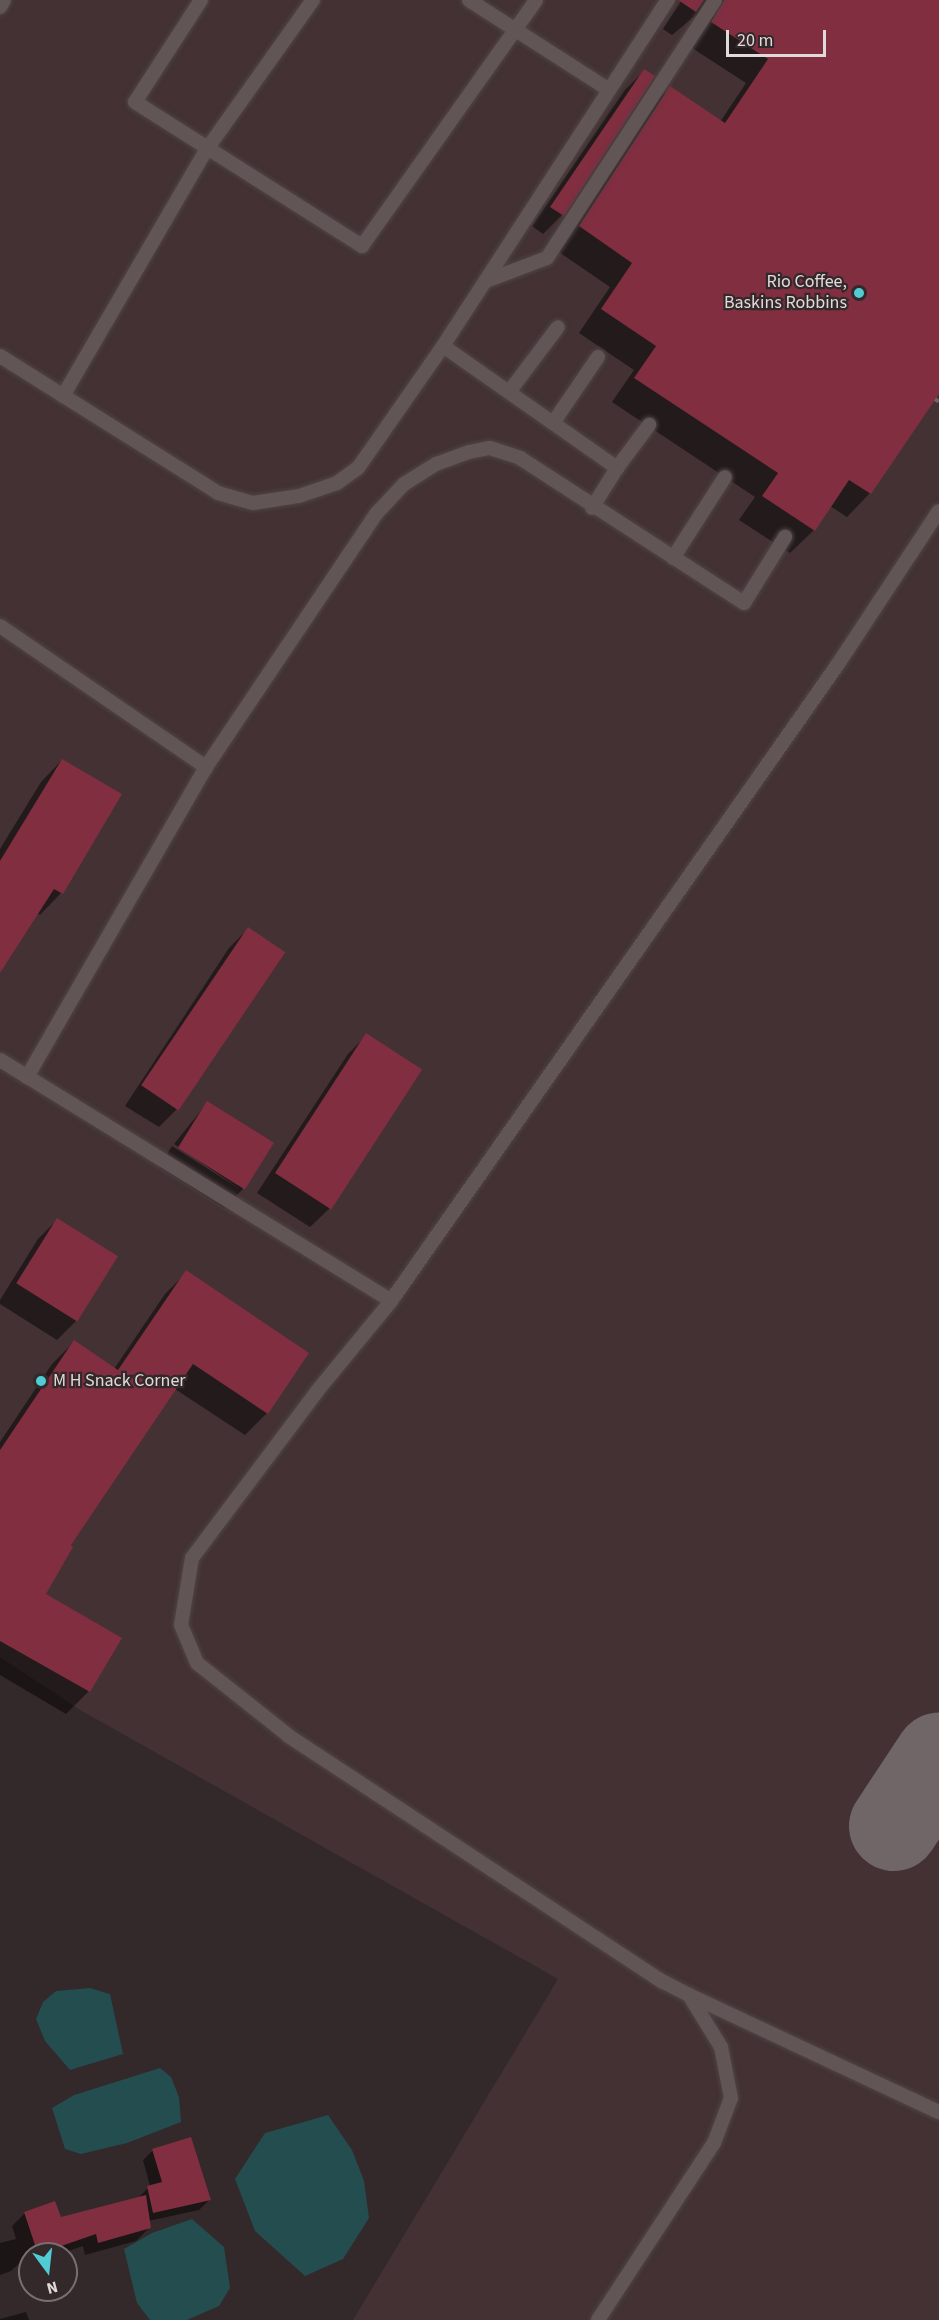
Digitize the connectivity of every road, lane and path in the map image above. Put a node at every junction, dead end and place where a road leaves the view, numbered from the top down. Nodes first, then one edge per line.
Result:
1 (4, 0) edge
2 (201, 0) edge
3 (313, 0) edge
4 (469, 0) edge
5 (536, 0) edge
6 (668, 0) edge
7 (715, 0) edge
8 (0, 7) edge
9 (515, 30) junction
10 (609, 90) junction
11 (207, 149) junction
12 (486, 281) junction
13 (558, 327) dead end
14 (443, 346) junction
15 (0, 356) edge
16 (598, 357) dead end
17 (509, 392) junction
18 (63, 396) junction
19 (553, 423) junction
20 (649, 425) dead end
21 (617, 468) junction
22 (725, 477) dead end
23 (592, 508) junction
24 (939, 512) edge
25 (784, 537) dead end
26 (673, 558) junction
27 (0, 626) edge
28 (206, 767) junction
29 (0, 1060) edge
30 (27, 1077) junction
31 (391, 1301) junction
32 (689, 1995) junction
33 (939, 2112) edge
34 (598, 2320) edge

1 - 8 lane
2 - 11 lane
3 - 11 lane
4 - 9 lane
5 - 9 lane
6 - 10 lane
7 - 12 lane
9 - 10 lane
9 - 11 lane
10 - 12 lane
11 - 18 lane
12 - 14 lane
13 - 17 lane
14 - 17 lane
14 - 18 lane
15 - 18 lane
16 - 19 lane
17 - 19 lane
19 - 21 lane
20 - 21 lane
21 - 23 lane
22 - 26 lane
23 - 26 lane
23 - 28 lane
24 - 31 lane
25 - 26 lane
27 - 28 lane
28 - 30 lane
29 - 30 lane
30 - 31 lane
31 - 32 lane
32 - 33 lane
32 - 34 lane

